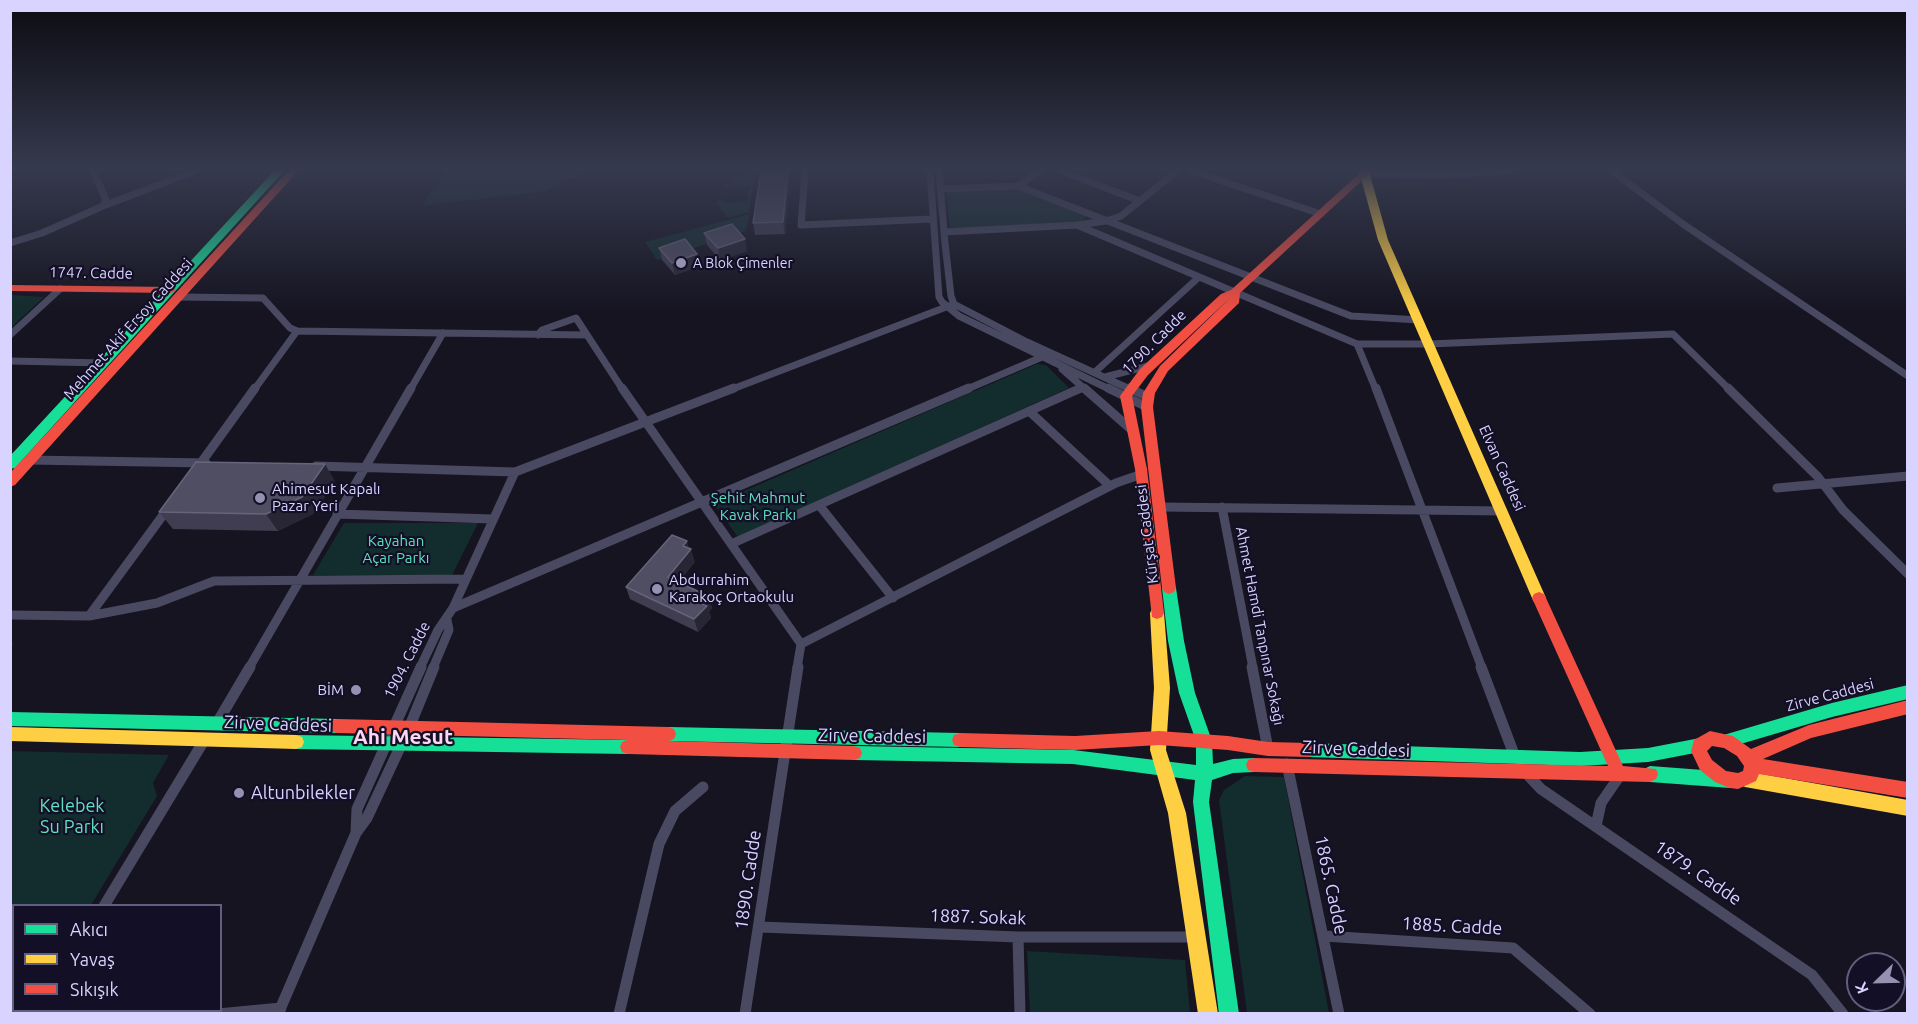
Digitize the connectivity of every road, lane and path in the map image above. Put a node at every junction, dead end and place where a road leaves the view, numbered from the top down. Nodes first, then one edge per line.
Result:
1 (75, 219) edge
2 (239, 219) edge
3 (247, 219) edge
4 (801, 219) edge
5 (932, 219) joint
6 (943, 219) edge
7 (1100, 219) edge
8 (1113, 219) edge
9 (1316, 219) edge
10 (1377, 219) edge
11 (1676, 219) edge
12 (1106, 221) junction
13 (1077, 225) junction
14 (944, 232) junction
15 (10, 243) edge
16 (1199, 277) junction
17 (1251, 277) junction
18 (10, 288) edge
19 (60, 290) junction
20 (1235, 292) junction
21 (175, 294) junction
22 (950, 305) junction
23 (1419, 320) junction
24 (297, 331) junction
25 (443, 333) junction
26 (586, 334) junction
27 (10, 335) edge
28 (538, 335) junction
29 (1357, 344) junction
30 (1429, 344) junction
31 (1042, 357) junction
32 (10, 361) edge
33 (104, 363) junction
34 (1056, 363) junction
35 (1152, 365) junction
36 (1095, 372) junction
37 (1105, 376) junction
38 (1908, 376) edge
39 (1082, 388) junction
40 (1128, 392) junction
41 (1148, 402) junction
42 (1029, 411) junction
43 (646, 423) junction
44 (1133, 431) junction
45 (30, 460) junction
46 (12, 461) edge
47 (201, 463) junction
48 (212, 464) edge
49 (306, 466) edge
50 (365, 467) junction
51 (515, 472) junction
52 (194, 473) edge
53 (1142, 474) junction
54 (1908, 476) edge
55 (10, 482) edge
56 (1823, 484) junction
57 (1110, 486) junction
58 (1777, 488) dead end
59 (173, 501) edge
60 (701, 502) junction
61 (819, 505) junction
62 (1161, 507) junction
63 (1222, 507) junction
64 (1421, 510) junction
65 (1502, 511) junction
66 (337, 514) junction
67 (493, 519) junction
68 (731, 544) junction
69 (1908, 574) edge
70 (464, 579) junction
71 (299, 580) junction
72 (893, 598) junction
73 (453, 608) junction
74 (10, 615) edge
75 (89, 616) junction
76 (447, 620) junction
77 (801, 644) junction
78 (1908, 692) edge
79 (1908, 708) edge
80 (10, 719) edge
81 (217, 723) junction
82 (392, 728) junction
83 (409, 728) junction
84 (10, 734) edge
85 (786, 736) junction
86 (1159, 738) junction
87 (205, 739) junction
88 (1204, 741) junction
89 (1727, 741) junction
90 (384, 745) junction
91 (401, 745) junction
92 (1700, 745) junction
93 (1268, 749) junction
94 (784, 752) junction
95 (1515, 757) junction
96 (1612, 758) junction
97 (1750, 761) junction
98 (1287, 765) junction
99 (1162, 770) junction
100 (1525, 772) junction
101 (1204, 774) junction
102 (1621, 774) junction
103 (1745, 779) junction
104 (1730, 780) junction
105 (703, 787) dead end
106 (1908, 790) edge
107 (1908, 808) edge
108 (1596, 826) junction
109 (356, 833) junction
110 (105, 904) edge
111 (760, 927) junction
112 (1324, 936) junction
113 (1018, 937) junction
114 (1195, 937) junction
115 (280, 1011) edge
116 (218, 1014) edge
117 (619, 1014) edge
118 (746, 1014) edge
119 (1020, 1014) edge
120 (1208, 1014) edge
121 (1229, 1014) edge
122 (1340, 1014) edge
123 (1590, 1014) edge
124 (1843, 1014) edge

1 - 15 street
2 - 21 main road, Mehmet Akif Ersoy Caddesi
3 - 21 main road, Mehmet Akif Ersoy Caddesi
4 - 5 street
5 - 22 street
6 - 14 street
7 - 12 street
8 - 12 street
9 - 17 main road, 1790. Cadde
10 - 23 main road, Elvan Caddesi
11 - 38 street
12 - 13 street
12 - 17 street
13 - 14 street
13 - 16 street
14 - 22 street
16 - 20 street
16 - 36 street
17 - 20 main road, 1790. Cadde
17 - 23 street
18 - 19 main road, 1747. Cadde
19 - 21 main road, 1747. Cadde
19 - 27 street
20 - 29 street
20 - 35 main road, 1790. Cadde
20 - 41 main road, 1790. Cadde
21 - 24 street
21 - 33 main road, Mehmet Akif Ersoy Caddesi
21 - 45 main road, Mehmet Akif Ersoy Caddesi
22 - 31 street
22 - 36 street
22 - 43 street
23 - 30 main road, Elvan Caddesi
24 - 25 street
24 - 47 street
25 - 28 street
25 - 50 street
26 - 28 street
26 - 28 street
26 - 43 street
29 - 30 street
29 - 64 street
30 - 56 street
30 - 65 main road, Elvan Caddesi
31 - 34 street
31 - 60 street
32 - 33 street
33 - 46 main road, Mehmet Akif Ersoy Caddesi
34 - 39 street
34 - 40 street
35 - 37 street
35 - 40 main road, 1790. Cadde
36 - 37 street
37 - 40 street
39 - 42 street
39 - 44 street
40 - 41 street
40 - 44 main road, 1790. Cadde
41 - 62 main road, Kürşat Caddesi
42 - 57 street
42 - 61 street
43 - 51 street
43 - 60 street
44 - 53 main road, Kürşat Caddesi
45 - 47 street
45 - 55 main road, Mehmet Akif Ersoy Caddesi
47 - 48 street
47 - 52 street
49 - 50 street
50 - 51 street
50 - 66 street
51 - 67 street
53 - 57 street
53 - 86 main road, Kürşat Caddesi
54 - 56 street
56 - 58 street
56 - 69 street
57 - 72 street
59 - 75 street
60 - 68 street
60 - 73 street
61 - 68 street
61 - 72 street
62 - 63 street
62 - 88 main road, Kürşat Caddesi
63 - 64 street
63 - 93 street, Ahmet Hamdi Tanpınar Sokağı
64 - 65 street
64 - 95 street
65 - 96 main road, Elvan Caddesi
66 - 67 street
66 - 71 street
67 - 70 street
68 - 77 street
70 - 71 street
70 - 73 street
71 - 75 street
71 - 81 street
72 - 77 street
73 - 76 street
74 - 75 street
76 - 82 street, 1904. Cadde
76 - 83 street, 1904. Cadde
77 - 85 street, 1890. Cadde
78 - 89 main road, Zirve Caddesi
79 - 97 main road, Zirve Caddesi
80 - 81 main road, Zirve Caddesi
81 - 82 main road, Zirve Caddesi
82 - 83 main road, Zirve Caddesi
82 - 90 street, 1904. Cadde
83 - 85 main road, Zirve Caddesi
83 - 91 street, 1904. Cadde
84 - 87 main road, Zirve Caddesi
85 - 86 main road, Zirve Caddesi
85 - 94 street, 1890. Cadde
86 - 88 main road, Zirve Caddesi
86 - 99 main road, Kürşat Caddesi
87 - 90 main road, Zirve Caddesi
87 - 110 street
88 - 93 main road, Zirve Caddesi
88 - 101 main road, Kürşat Caddesi
89 - 92 main road, Zirve Caddesi
89 - 97 main road
90 - 91 main road, Zirve Caddesi
90 - 109 street, 1904. Cadde
91 - 94 main road, Zirve Caddesi
91 - 109 street, 1904. Cadde
92 - 96 main road, Zirve Caddesi
92 - 104 main road
93 - 95 main road, Zirve Caddesi
94 - 99 main road, Zirve Caddesi
94 - 111 street, 1890. Cadde
95 - 96 main road, Zirve Caddesi
96 - 102 main road, Elvan Caddesi
97 - 103 main road
97 - 106 main road
98 - 100 main road, Zirve Caddesi
98 - 101 main road, Zirve Caddesi
98 - 112 street, 1865. Cadde
99 - 101 main road, Zirve Caddesi
99 - 114 main road, Kürşat Caddesi
100 - 102 main road, Zirve Caddesi
100 - 108 street, 1879. Cadde
101 - 121 main road, Kürşat Caddesi
102 - 104 main road, Zirve Caddesi
102 - 108 street
103 - 104 main road, Zirve Caddesi
103 - 107 main road, Zirve Caddesi
105 - 117 street
108 - 124 street, 1879. Cadde
109 - 115 street, 1904. Cadde
111 - 113 street, 1887. Sokak
111 - 118 street, 1890. Cadde
112 - 122 street, 1865. Cadde
112 - 123 street, 1885. Cadde
113 - 114 street, 1887. Sokak
113 - 119 street
114 - 120 main road, Kürşat Caddesi
115 - 116 street

